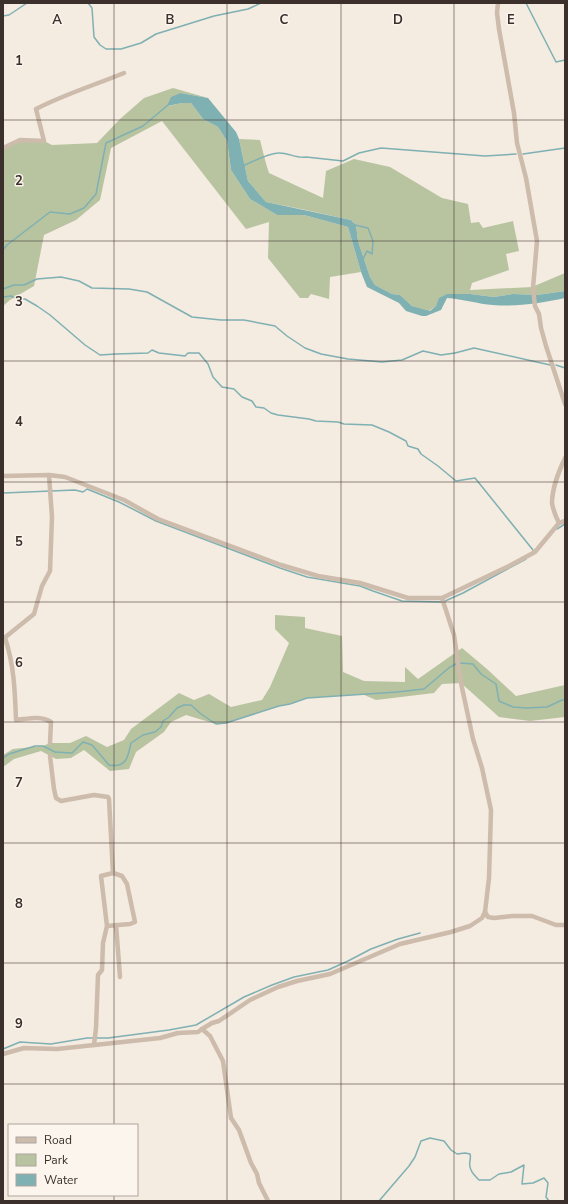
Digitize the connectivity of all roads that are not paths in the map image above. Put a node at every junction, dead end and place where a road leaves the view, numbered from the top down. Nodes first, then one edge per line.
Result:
1 (498, 3) edge
2 (124, 73) dead end
3 (3, 148) edge
4 (565, 404) edge
5 (565, 458) edge
6 (49, 475) junction
7 (3, 476) edge
8 (565, 521) edge
9 (559, 523) junction
10 (442, 598) junction
11 (4, 638) edge
12 (50, 743) dead end
13 (50, 756) dead end
14 (114, 873) junction
15 (485, 912) junction
16 (116, 925) junction
17 (565, 925) edge
18 (107, 926) junction
19 (120, 977) dead end
20 (202, 1029) junction
21 (94, 1044) junction
22 (3, 1054) edge
23 (268, 1201) edge

1 - 4 street
2 - 3 street
5 - 9 street
6 - 7 street
6 - 10 street
6 - 11 street
8 - 9 street
9 - 10 street
10 - 15 street
11 - 12 street
13 - 14 street
14 - 16 street
14 - 18 street
15 - 17 street
15 - 20 street
16 - 18 street
16 - 19 street
18 - 21 street
20 - 21 street
20 - 23 street
21 - 22 street

